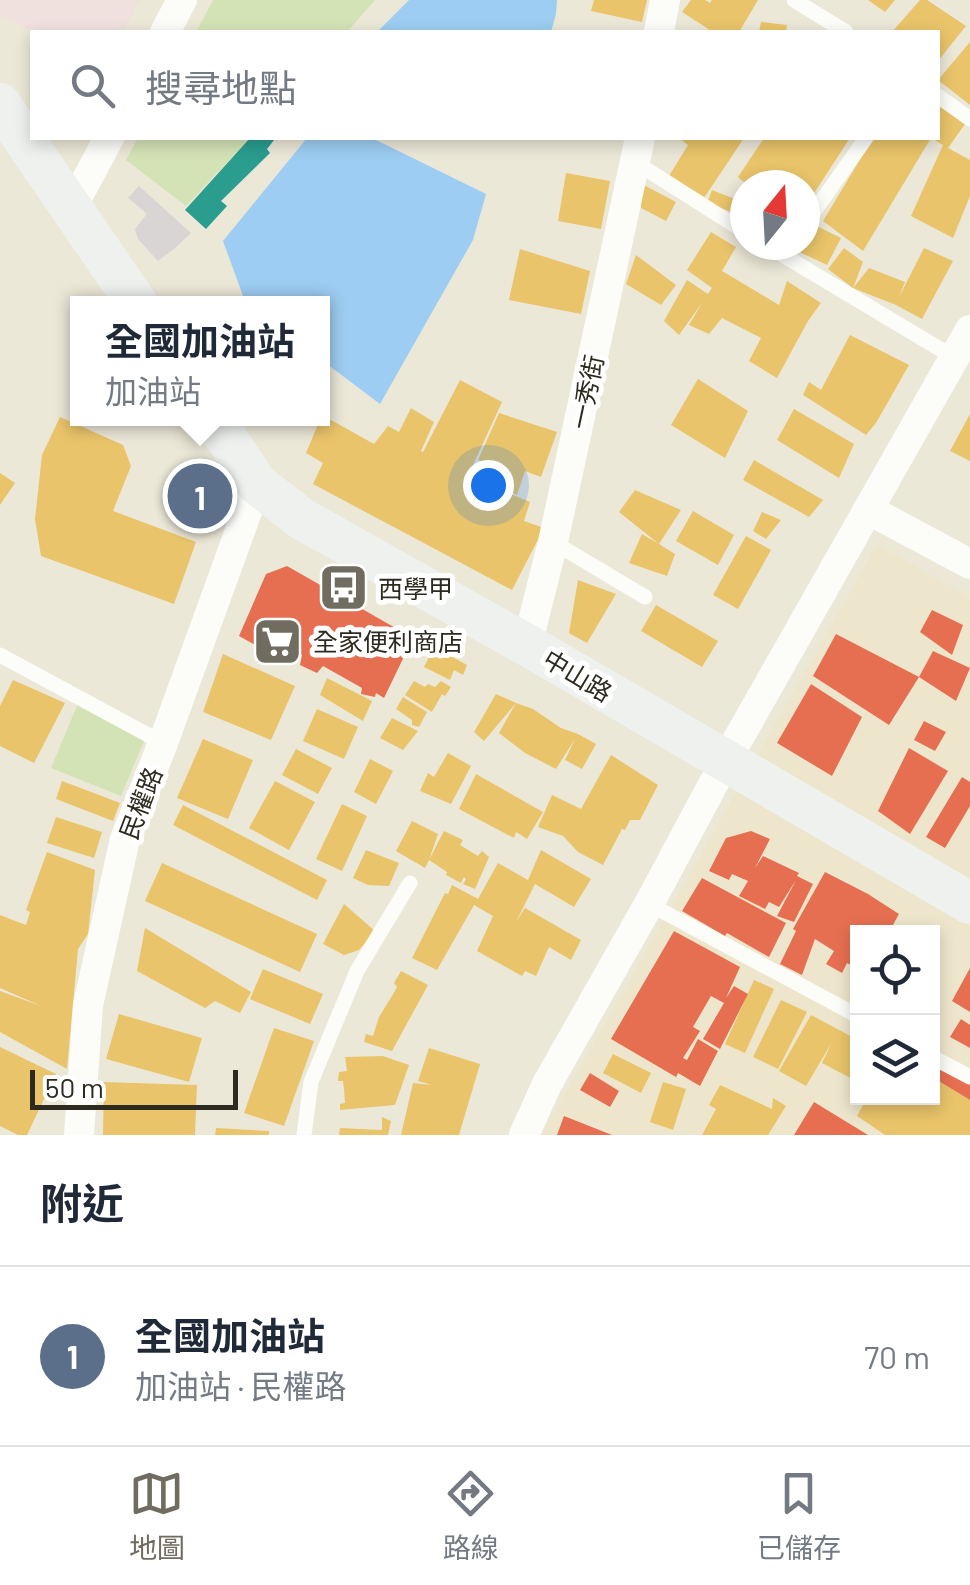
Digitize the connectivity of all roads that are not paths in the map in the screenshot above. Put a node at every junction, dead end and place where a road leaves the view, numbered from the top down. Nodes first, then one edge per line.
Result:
1 (182, 0) edge
2 (665, 0) edge
3 (794, 0) edge
4 (166, 30) edge
5 (659, 30) edge
6 (843, 30) edge
7 (940, 97) edge
8 (0, 104) edge
9 (970, 118) edge
10 (108, 140) edge
11 (865, 140) edge
12 (637, 150) edge
13 (820, 202) edge
14 (72, 206) junction
15 (730, 221) edge
16 (791, 260) edge
17 (132, 296) edge
18 (970, 330) edge
19 (955, 358) junction
20 (219, 426) edge
21 (257, 484) junction
22 (869, 510) junction
23 (553, 542) junction
24 (970, 564) edge
25 (645, 596) dead end
26 (527, 645) junction
27 (0, 654) edge
28 (163, 743) junction
29 (725, 762) junction
30 (410, 883) dead end
31 (970, 903) edge
32 (648, 904) junction
33 (856, 1015) edge
34 (940, 1060) edge
35 (970, 1077) edge
36 (79, 1135) edge
37 (304, 1135) edge
38 (524, 1135) edge

1 - 4 street
2 - 5 street
3 - 6 lane
7 - 9 lane
8 - 14 main road
10 - 14 street
11 - 13 lane
12 - 15 lane
12 - 23 street, 一秀街
14 - 17 main road
16 - 19 lane
18 - 19 street
19 - 22 street
20 - 21 main road, 中山路
21 - 26 main road, 中山路
21 - 28 street, 民權路
22 - 24 street
22 - 29 street
23 - 25 lane
23 - 26 street, 一秀街
26 - 29 main road, 中山路
27 - 28 lane
28 - 36 street, 民權路
29 - 31 main road, 中山路
29 - 32 street
30 - 37 lane
32 - 33 lane
32 - 38 street
34 - 35 lane

